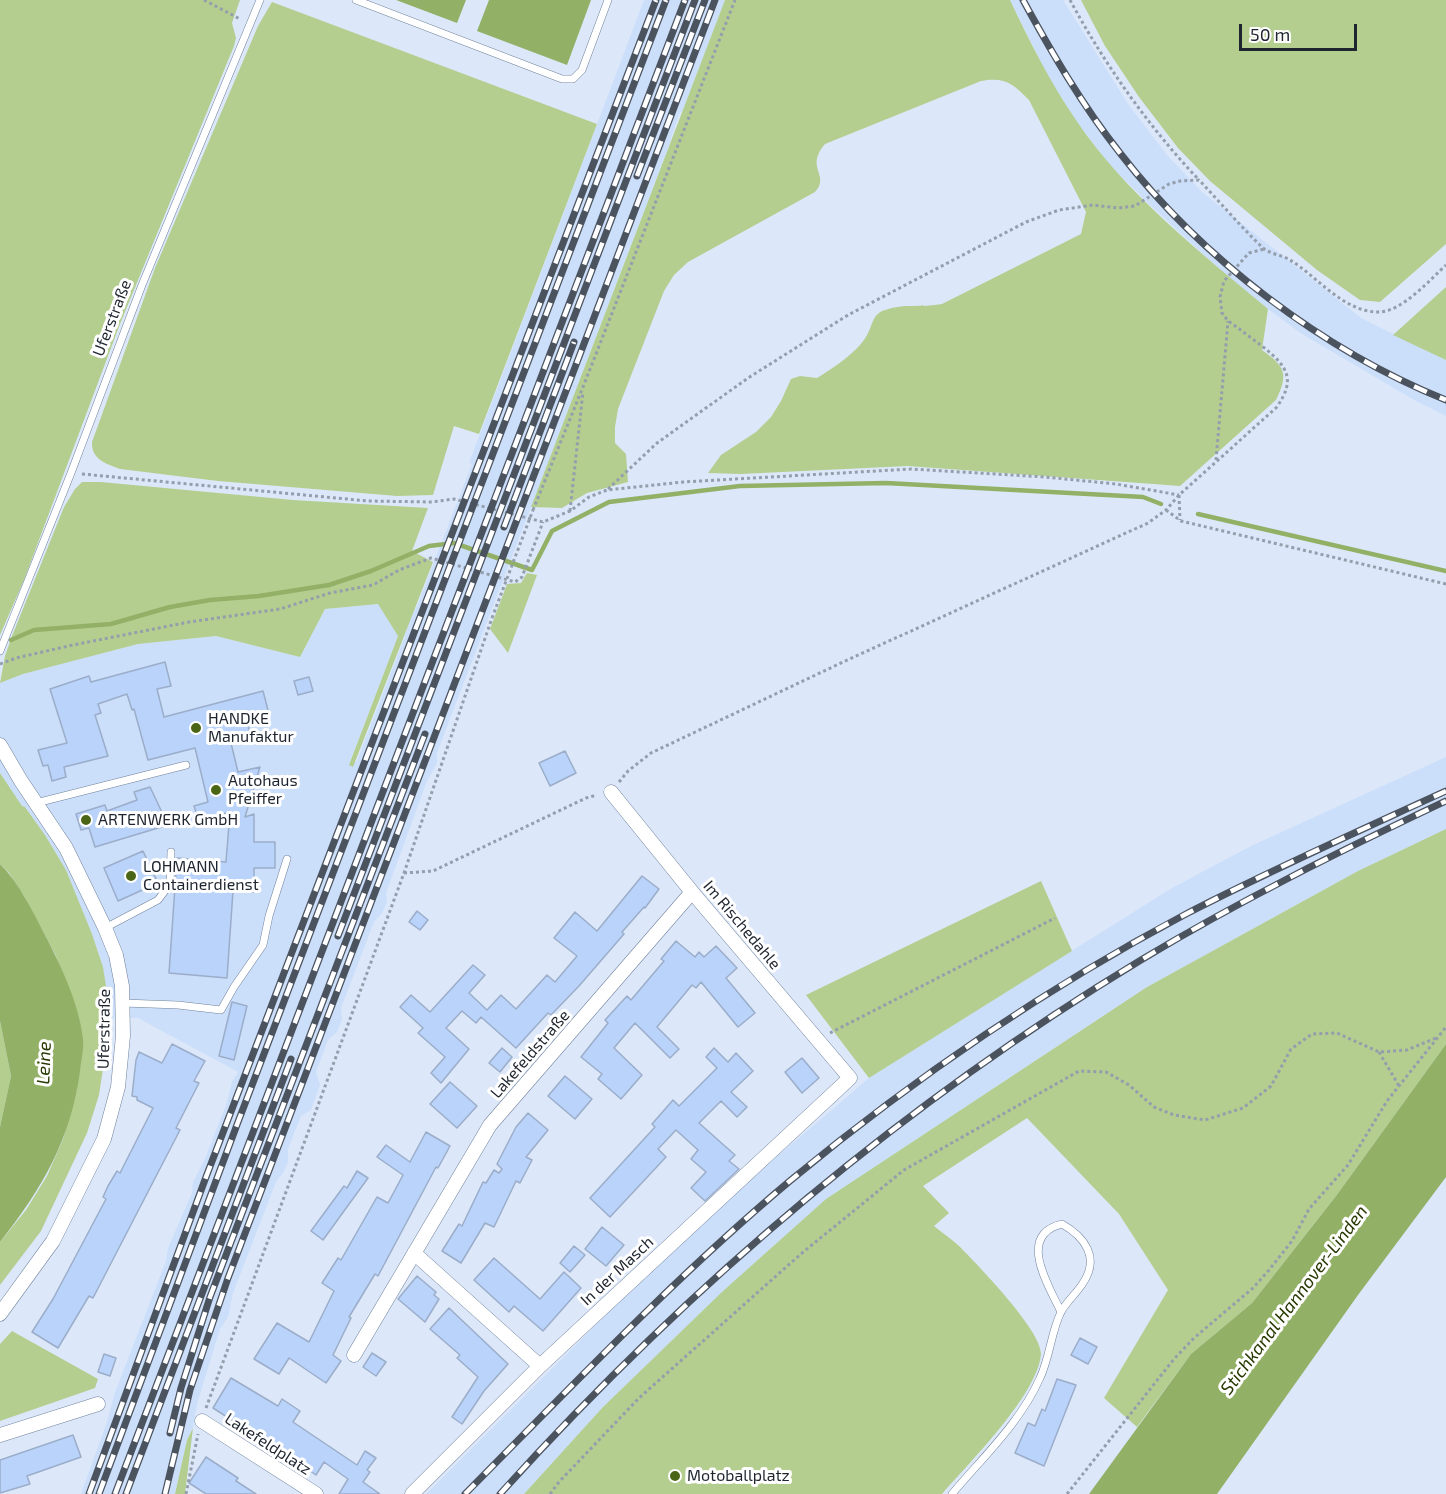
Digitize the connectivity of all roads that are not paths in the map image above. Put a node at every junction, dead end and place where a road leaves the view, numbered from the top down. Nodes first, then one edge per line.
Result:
1 (260, 0) edge
2 (356, 0) edge
3 (608, 0) edge
4 (0, 651) edge
5 (0, 745) edge
6 (186, 765) dead end
7 (610, 792) road end
8 (36, 803) junction
9 (171, 852) dead end
10 (287, 858) dead end
11 (692, 892) junction
12 (105, 928) junction
13 (123, 1003) junction
14 (850, 1078) joint
15 (414, 1253) junction
16 (1061, 1312) junction
17 (0, 1314) edge
18 (354, 1355) dead end
19 (540, 1366) junction
20 (98, 1404) dead end
21 (202, 1421) road end
22 (0, 1434) edge
23 (316, 1494) edge
24 (412, 1494) edge
25 (952, 1494) edge

1 - 4 lane, Uferstraße
2 - 3 lane
5 - 8 street, Uferstraße
6 - 8 lane
7 - 11 street, Im Rischedahle
8 - 12 street, Uferstraße
9 - 12 lane
10 - 13 lane
11 - 14 street, Im Rischedahle
11 - 15 street, Lakefeldstraße
12 - 13 street, Uferstraße
13 - 17 street, Uferstraße
14 - 19 street, In der Masch
15 - 18 street, Lakefeldstraße
15 - 19 street
16 - 16 lane
16 - 25 lane
19 - 24 street, In der Masch
20 - 22 street
21 - 23 street, Lakefeldplatz

